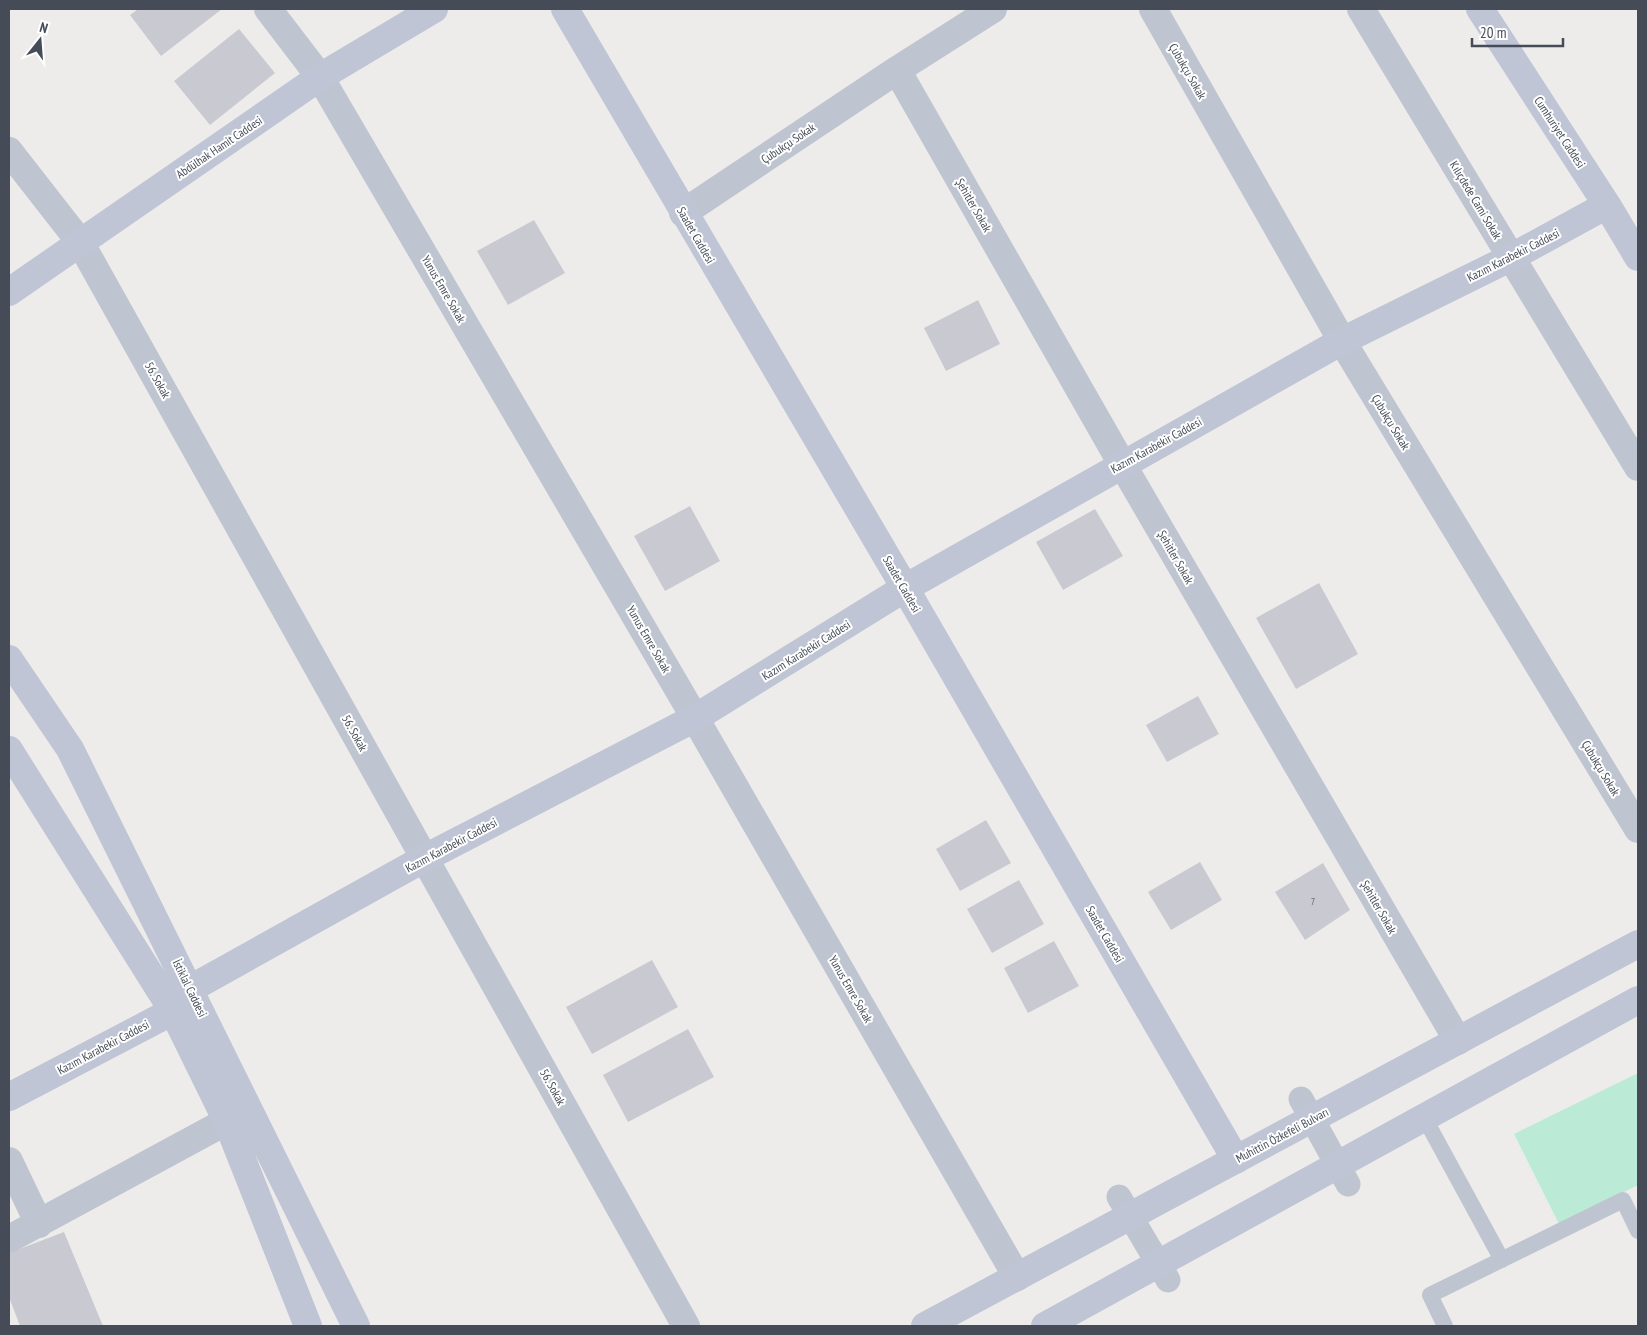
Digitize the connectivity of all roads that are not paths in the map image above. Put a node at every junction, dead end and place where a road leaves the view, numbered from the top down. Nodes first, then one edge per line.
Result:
1 (268, 9) edge
2 (434, 9) edge
3 (565, 9) edge
4 (993, 9) edge
5 (1153, 9) edge
6 (1361, 9) edge
7 (1480, 9) edge
8 (897, 70) junction
9 (320, 77) junction
10 (9, 151) edge
11 (1607, 205) junction
12 (683, 213) junction
13 (80, 242) junction
14 (1638, 257) edge
15 (1510, 258) junction
16 (9, 292) edge
17 (1342, 341) junction
18 (1122, 464) junction
19 (1638, 467) edge
20 (905, 588) junction
21 (9, 659) edge
22 (696, 718) junction
23 (9, 750) edge
24 (1638, 829) edge
25 (425, 858) junction
26 (1638, 944) edge
27 (190, 989) junction
28 (1638, 1000) edge
29 (173, 1010) junction
30 (1458, 1041) junction
31 (9, 1097) edge
32 (1307, 1109) junction
33 (1424, 1117) junction
34 (227, 1121) junction
35 (1236, 1160) junction
36 (9, 1162) edge
37 (1343, 1174) junction
38 (1125, 1206) junction
39 (39, 1224) junction
40 (1638, 1231) edge
41 (9, 1239) edge
42 (1502, 1260) junction
43 (1163, 1272) junction
44 (1017, 1277) junction
45 (308, 1326) edge
46 (356, 1326) edge
47 (686, 1326) edge
48 (925, 1326) edge
49 (1045, 1326) edge
50 (1445, 1326) edge

1 - 9 street, Yunus Emre Sokak
2 - 9 main road, Abdülhak Hamit Caddesi
3 - 12 main road, Saadet Caddesi
4 - 8 street, Çubukçu Sokak
5 - 17 street, Çubukçu Sokak
6 - 15 street, Kılıçdede Cami Sokak
7 - 11 main road, Cumhuriyet Caddesi
8 - 12 street, Çubukçu Sokak
8 - 18 street, Şehitler Sokak
9 - 13 main road, Abdülhak Hamit Caddesi
9 - 22 street, Yunus Emre Sokak
10 - 13 street, 56. Sokak
11 - 14 main road, Cumhuriyet Caddesi
11 - 15 main road, Kazım Karabekir Caddesi
12 - 20 main road, Saadet Caddesi
13 - 16 main road, Abdülhak Hamit Caddesi
13 - 25 street, 56. Sokak
15 - 17 main road, Kazım Karabekir Caddesi
15 - 19 street, Kılıçdede Cami Sokak
17 - 18 main road, Kazım Karabekir Caddesi
17 - 24 street, Çubukçu Sokak
18 - 20 main road, Kazım Karabekir Caddesi
18 - 30 street, Şehitler Sokak
20 - 22 main road, Kazım Karabekir Caddesi
20 - 35 main road, Saadet Caddesi
21 - 27 main road, İstiklal Caddesi
22 - 25 main road, Kazım Karabekir Caddesi
22 - 44 street, Yunus Emre Sokak
23 - 29 main road, İstiklal Caddesi
25 - 27 main road, Kazım Karabekir Caddesi
25 - 47 street, 56. Sokak
26 - 30 main road, Muhittin Özkefeli Bulvarı
27 - 29 main road, Kazım Karabekir Caddesi
27 - 46 main road, İstiklal Caddesi
28 - 33 main road
29 - 31 main road, Kazım Karabekir Caddesi
29 - 34 main road, İstiklal Caddesi
30 - 32 main road, Muhittin Özkefeli Bulvarı
32 - 35 main road, Muhittin Özkefeli Bulvarı
32 - 37 street
33 - 37 main road
33 - 42 lane
34 - 39 street
34 - 45 main road, İstiklal Caddesi
35 - 38 main road, Muhittin Özkefeli Bulvarı
36 - 39 street
37 - 43 main road
38 - 43 street
38 - 44 main road, Muhittin Özkefeli Bulvarı
39 - 41 street
40 - 42 lane
42 - 50 lane
43 - 49 main road
44 - 48 main road, Muhittin Özkefeli Bulvarı

